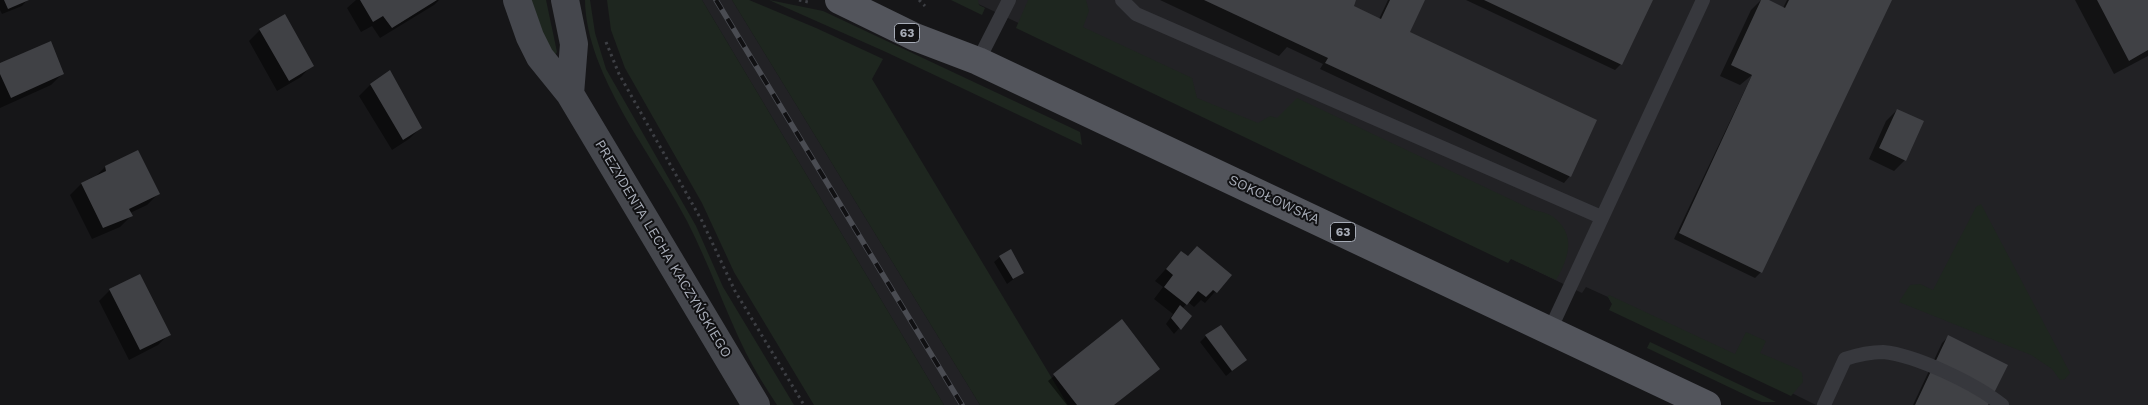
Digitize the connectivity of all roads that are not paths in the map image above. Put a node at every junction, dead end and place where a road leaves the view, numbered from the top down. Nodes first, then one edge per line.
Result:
1 (517, 0) edge
2 (565, 0) edge
3 (839, 0) edge
4 (1009, 0) edge
5 (1122, 0) edge
6 (1703, 0) edge
7 (978, 60) junction
8 (570, 94) junction
9 (1601, 217) junction
10 (1550, 330) junction
11 (756, 405) edge
12 (1707, 405) edge
13 (1824, 405) edge
14 (2002, 405) edge

1 - 8 main road, PREZYDENTA LECHA KACZYŃSKIEGO
2 - 8 main road
3 - 7 main road, SOKOŁOWSKA / 63
4 - 7 lane
5 - 9 lane
6 - 9 lane
7 - 10 main road, SOKOŁOWSKA / 63
8 - 11 main road, PREZYDENTA LECHA KACZYŃSKIEGO
9 - 10 lane
10 - 12 main road, SOKOŁOWSKA / 63
13 - 14 lane

